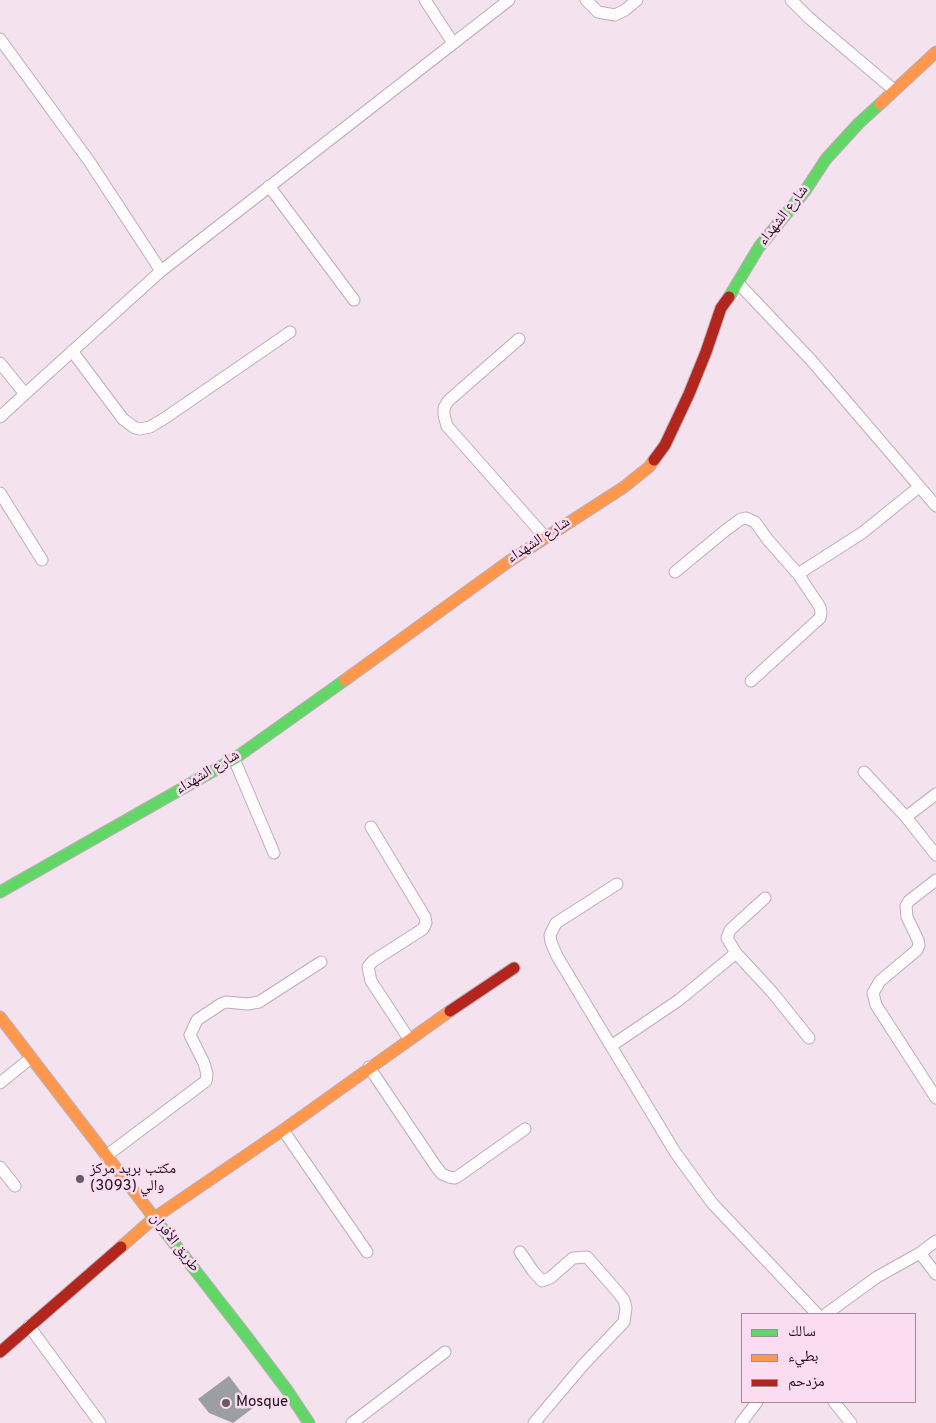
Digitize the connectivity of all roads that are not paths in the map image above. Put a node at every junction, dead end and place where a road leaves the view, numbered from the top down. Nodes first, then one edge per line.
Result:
1 (425, 0) edge
2 (509, 0) edge
3 (586, 0) edge
4 (637, 0) edge
5 (791, 0) edge
6 (0, 39) edge
7 (453, 43) junction
8 (936, 52) edge
9 (894, 90) junction
10 (269, 186) junction
11 (161, 271) junction
12 (738, 283) junction
13 (354, 300) dead end
14 (290, 332) dead end
15 (520, 340) dead end
16 (72, 351) junction
17 (0, 362) edge
18 (25, 394) junction
19 (0, 417) edge
20 (919, 486) junction
21 (0, 493) edge
22 (936, 506) edge
23 (545, 537) junction
24 (42, 560) dead end
25 (675, 572) dead end
26 (798, 574) junction
27 (751, 681) dead end
28 (234, 759) junction
29 (864, 772) dead end
30 (936, 794) edge
31 (906, 817) junction
32 (371, 827) dead end
33 (274, 853) dead end
34 (936, 855) edge
35 (936, 880) edge
36 (617, 884) dead end
37 (0, 892) edge
38 (765, 898) dead end
39 (736, 953) junction
40 (321, 962) dead end
41 (514, 968) dead end
42 (0, 1017) edge
43 (809, 1038) dead end
44 (409, 1039) junction
45 (611, 1046) junction
46 (31, 1058) junction
47 (369, 1067) junction
48 (0, 1083) edge
49 (936, 1098) edge
50 (525, 1129) dead end
51 (283, 1130) junction
52 (106, 1156) junction
53 (0, 1167) edge
54 (15, 1186) dead end
55 (154, 1218) junction
56 (936, 1241) edge
57 (367, 1252) dead end
58 (520, 1252) dead end
59 (920, 1253) junction
60 (936, 1274) edge
61 (816, 1313) edge
62 (827, 1313) edge
63 (30, 1326) junction
64 (0, 1352) edge
65 (445, 1352) dead end
66 (756, 1403) edge
67 (835, 1403) edge
68 (100, 1423) edge
69 (309, 1423) edge
70 (352, 1423) edge
71 (534, 1423) edge
72 (741, 1423) edge
73 (851, 1423) edge

1 - 7 street
2 - 7 street
3 - 4 street
5 - 9 street
6 - 11 street
7 - 10 street
8 - 9 street, شارع الشهداء
9 - 12 street, شارع الشهداء
10 - 11 street
10 - 13 street
11 - 16 street
12 - 20 street
12 - 23 street, شارع الشهداء
14 - 16 street
15 - 23 street
16 - 18 street
17 - 18 street
18 - 19 street
20 - 22 street
20 - 26 street
21 - 24 street
23 - 28 street, شارع الشهداء
25 - 26 street
26 - 27 street
28 - 33 street
28 - 37 street, شارع الشهداء
29 - 31 street
30 - 31 street
31 - 34 street
32 - 44 street
35 - 49 street
36 - 45 street
38 - 39 street
39 - 43 street
39 - 45 street
40 - 52 street
41 - 44 street
42 - 46 street, طريق الأفران
44 - 47 street
45 - 61 street
46 - 48 street
46 - 52 street, طريق الأفران
47 - 50 street
47 - 51 street
51 - 55 street
51 - 57 street
52 - 55 street, طريق الأفران
53 - 54 street
55 - 63 street
55 - 69 street, طريق الأفران
56 - 59 street
58 - 71 street
59 - 60 street
59 - 62 street
63 - 64 street
63 - 68 street
65 - 70 street
66 - 72 street
67 - 73 street

